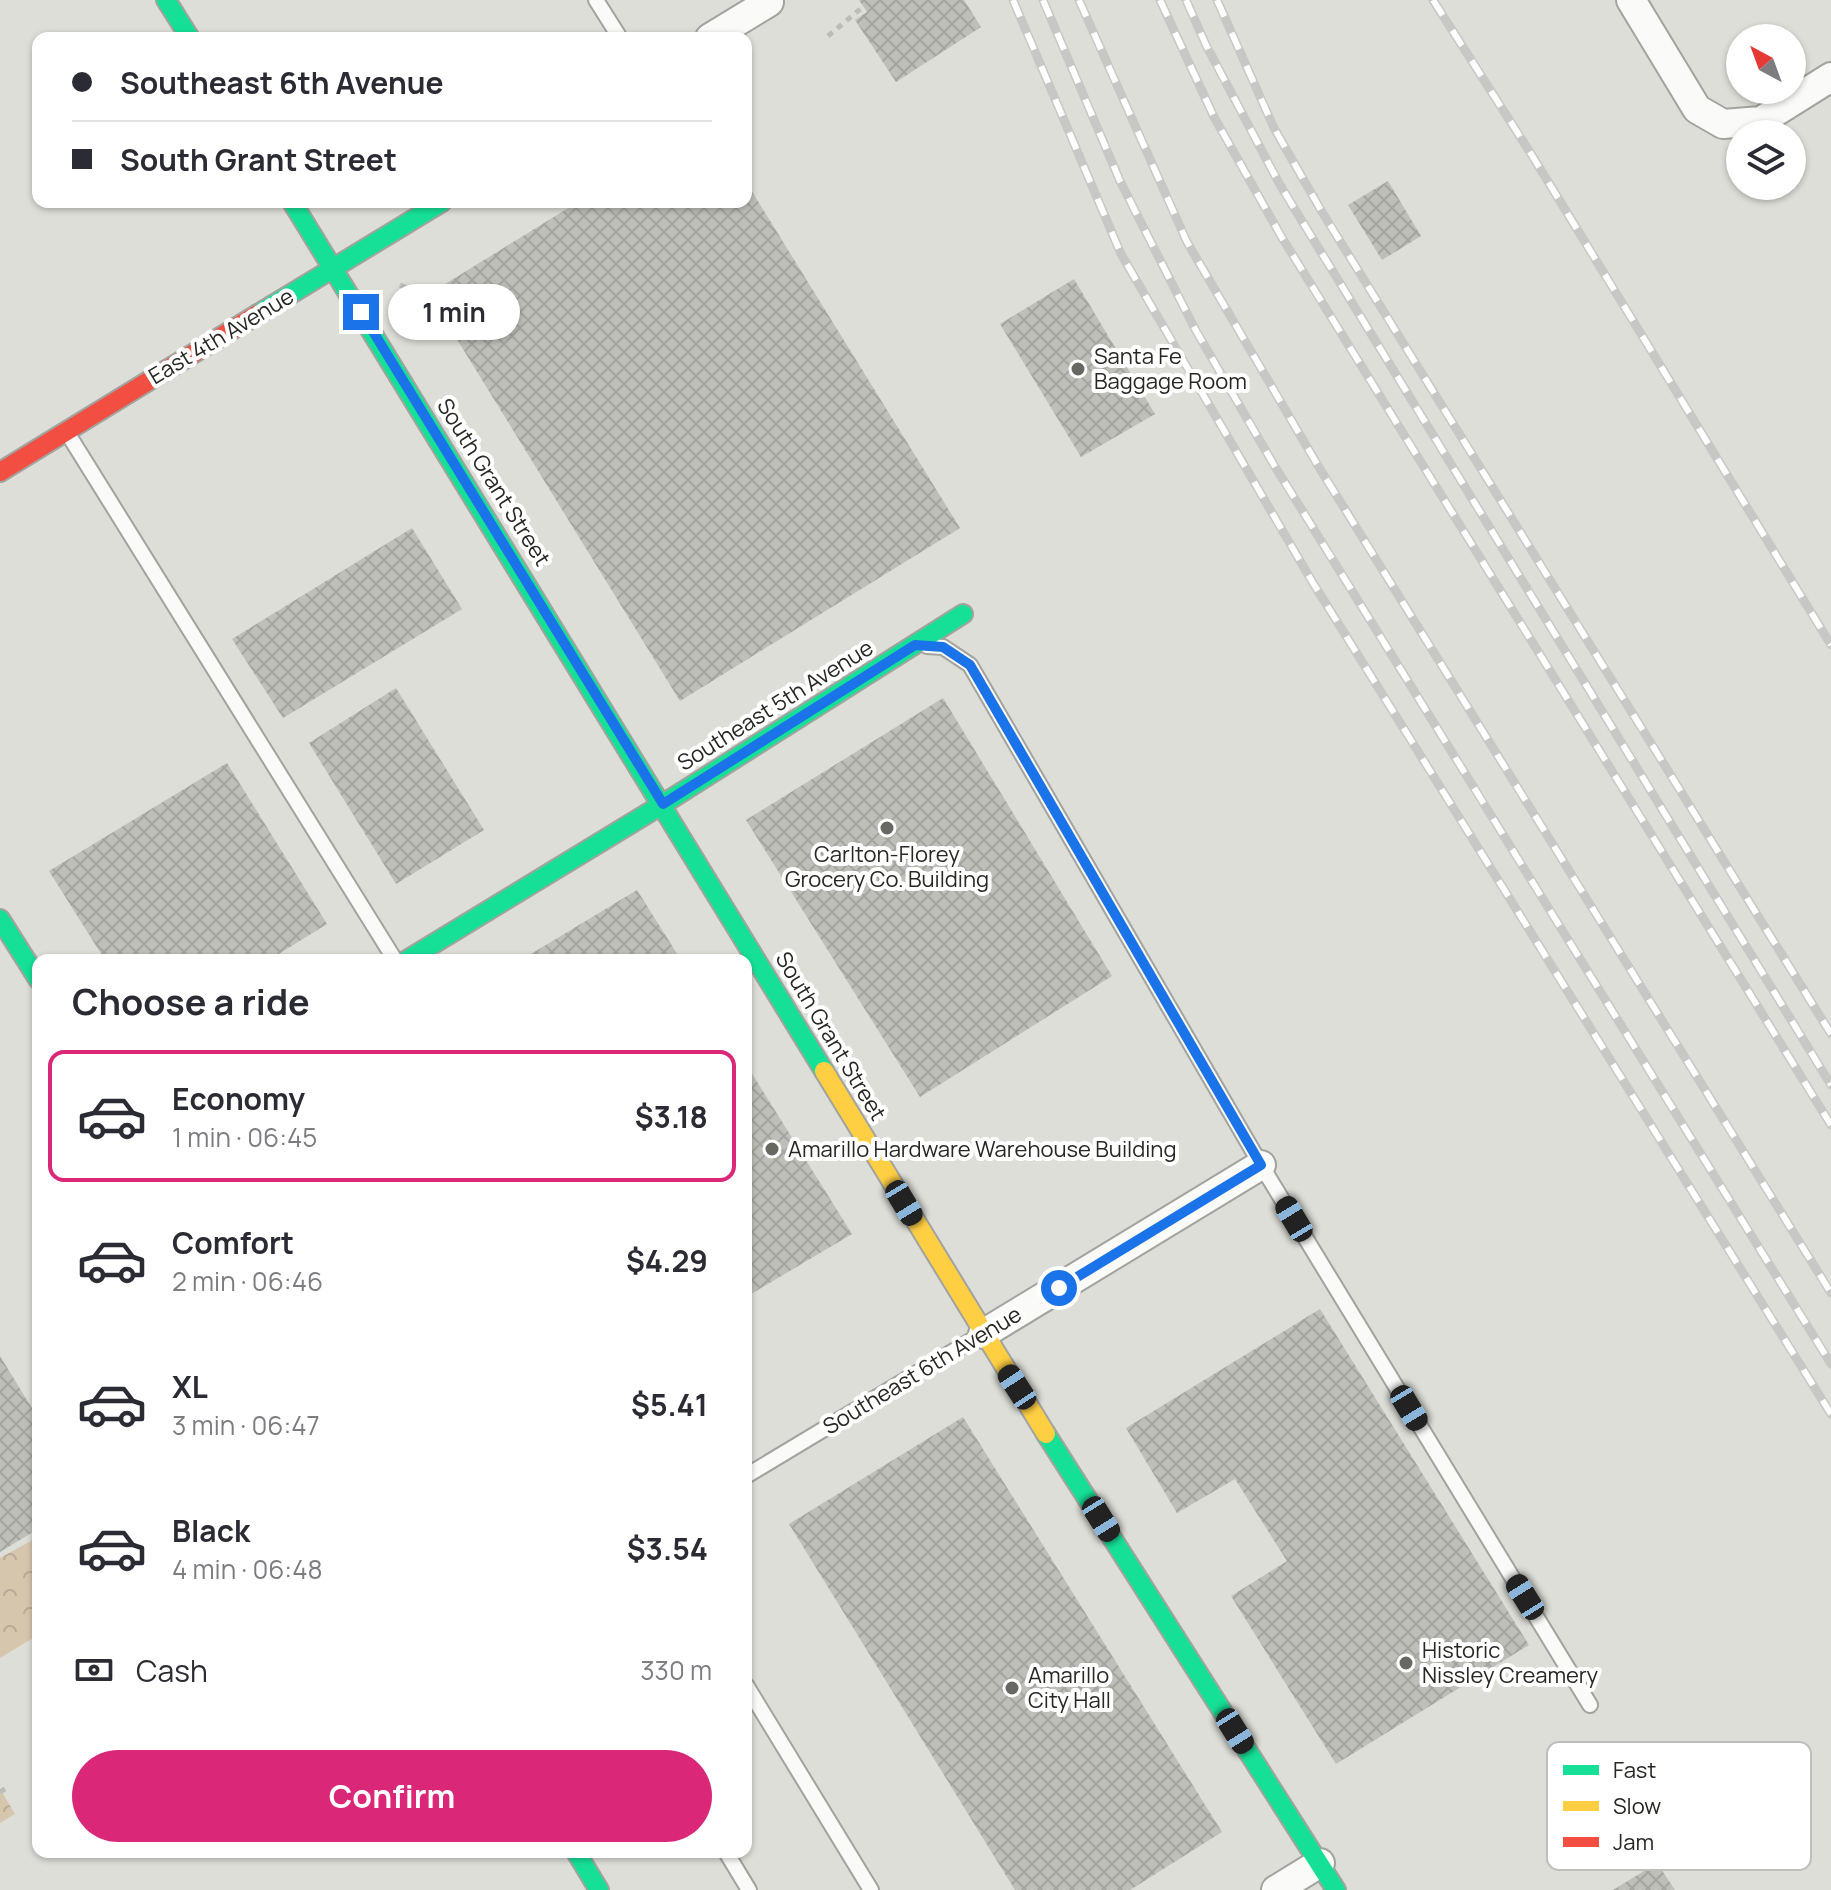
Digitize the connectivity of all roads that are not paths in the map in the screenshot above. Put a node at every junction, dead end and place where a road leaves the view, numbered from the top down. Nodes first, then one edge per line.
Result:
1 (166, 0) edge
2 (596, 0) edge
3 (1631, 0) edge
4 (769, 2) dead end
5 (186, 32) edge
6 (616, 32) edge
7 (720, 32) edge
8 (1831, 77) edge
9 (296, 208) edge
10 (432, 208) edge
11 (333, 268) junction
12 (66, 431) junction
13 (0, 472) edge
14 (963, 614) dead end
15 (915, 645) junction
16 (663, 804) junction
17 (0, 919) edge
18 (391, 954) edge
19 (417, 954) edge
20 (32, 970) edge
21 (1261, 1165) junction
22 (983, 1334) junction
23 (752, 1472) edge
24 (752, 1695) edge
25 (1590, 1705) dead end
26 (580, 1858) edge
27 (730, 1858) edge
28 (1320, 1863) junction
29 (599, 1890) edge
30 (749, 1890) edge
31 (871, 1890) edge
32 (1276, 1890) edge
33 (1336, 1890) edge

1 - 5 street
2 - 6 lane
3 - 8 street
4 - 7 street
9 - 11 street, South Grant Street
10 - 11 street, East 4th Avenue
11 - 12 street, East 4th Avenue
11 - 16 street, South Grant Street
12 - 13 street, East 4th Avenue
12 - 18 lane
14 - 15 street, Southeast 5th Avenue
15 - 16 street, Southeast 5th Avenue
15 - 21 lane
16 - 19 street, Southeast 5th Avenue
16 - 22 street, South Grant Street
17 - 20 street
21 - 22 street, Southeast 6th Avenue
21 - 25 lane
22 - 23 lane, Southeast 6th Avenue
22 - 28 street, South Grant Street
24 - 31 lane
26 - 29 street
27 - 30 lane
28 - 32 street
28 - 33 street, South Grant Street

